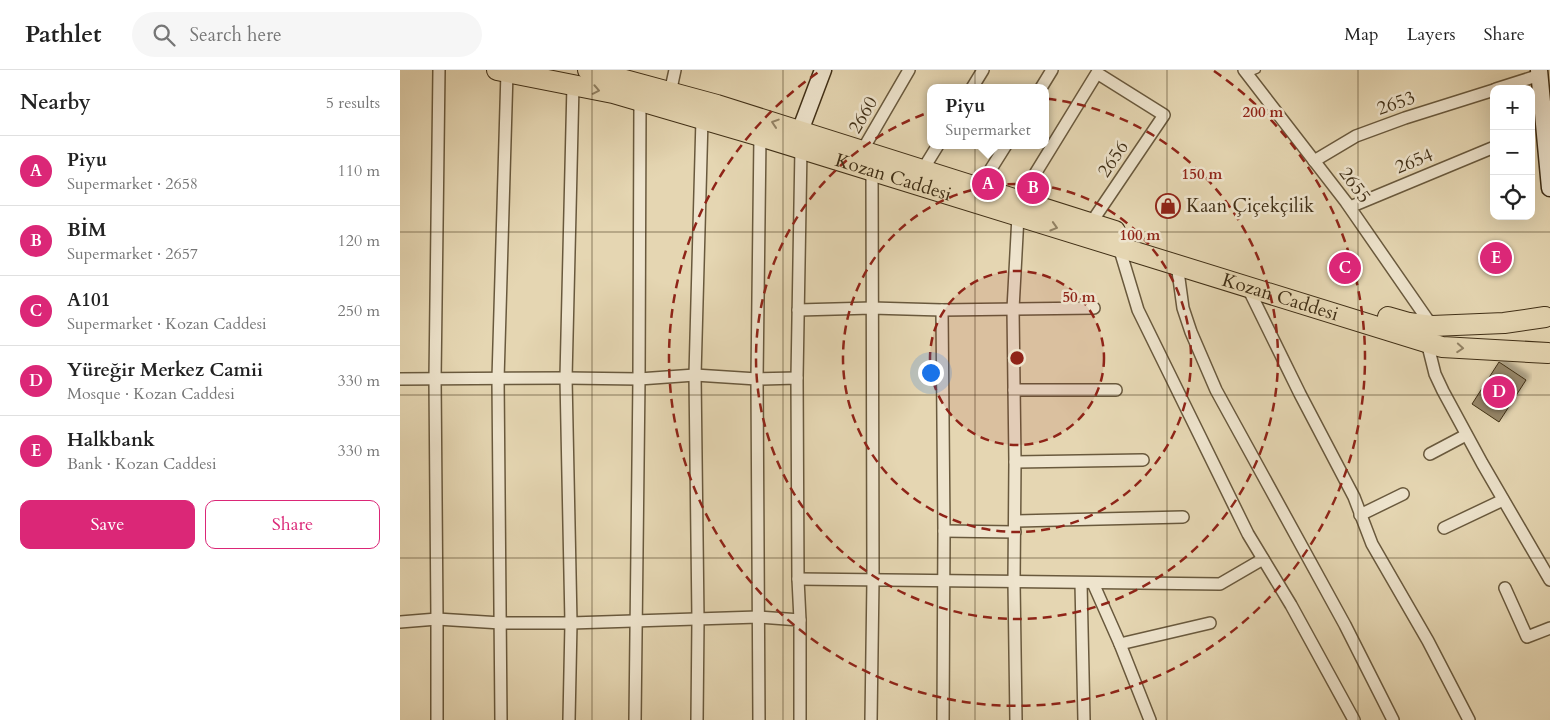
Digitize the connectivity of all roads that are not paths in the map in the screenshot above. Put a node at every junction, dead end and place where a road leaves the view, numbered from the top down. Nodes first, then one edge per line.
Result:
1 (440, 70) edge
2 (588, 70) edge
3 (675, 70) edge
4 (822, 70) edge
5 (909, 70) edge
6 (983, 70) edge
7 (1052, 70) edge
8 (502, 71) edge
9 (1250, 71) edge
10 (1540, 72) edge
11 (615, 74) edge
12 (974, 84) edge
13 (1043, 84) edge
14 (573, 85) junction
15 (1506, 85) edge
16 (1490, 91) edge
17 (670, 92) junction
18 (640, 101) junction
19 (702, 119) junction
20 (760, 136) junction
21 (801, 140) junction
22 (936, 149) edge
23 (1003, 149) edge
24 (1490, 149) edge
25 (862, 151) junction
26 (1314, 162) junction
27 (872, 170) junction
28 (922, 171) junction
29 (979, 188) junction
30 (1550, 188) edge
31 (1350, 207) junction
32 (1019, 208) junction
33 (1091, 224) junction
34 (1120, 247) junction
35 (1177, 264) junction
36 (1247, 286) junction
37 (872, 308) junction
38 (1094, 308) dead end
39 (1013, 309) junction
40 (798, 310) junction
41 (942, 310) junction
42 (1547, 313) edge
43 (1430, 334) junction
44 (1549, 354) edge
45 (695, 375) junction
46 (400, 378) edge
47 (566, 378) junction
48 (797, 378) junction
49 (435, 379) junction
50 (498, 379) junction
51 (639, 379) junction
52 (758, 379) junction
53 (1014, 390) junction
54 (1116, 390) dead end
55 (1466, 435) junction
56 (1430, 454) dead end
57 (1142, 460) dead end
58 (1015, 462) junction
59 (1403, 494) dead end
60 (1503, 500) junction
61 (1360, 515) junction
62 (1183, 517) dead end
63 (1015, 527) junction
64 (1444, 528) dead end
65 (944, 531) junction
66 (1263, 559) junction
67 (798, 579) junction
68 (873, 580) junction
69 (944, 580) junction
70 (1550, 580) edge
71 (1014, 582) junction
72 (1087, 583) junction
73 (1505, 588) dead end
74 (758, 617) junction
75 (438, 619) junction
76 (698, 620) junction
77 (800, 620) junction
78 (400, 622) edge
79 (501, 622) junction
80 (636, 622) junction
81 (571, 623) junction
82 (1210, 623) dead end
83 (1550, 628) edge
84 (1120, 644) junction
85 (1149, 719) edge
86 (437, 720) edge
87 (501, 720) edge
88 (569, 720) edge
89 (636, 720) edge
90 (696, 720) edge
91 (759, 720) edge
92 (800, 720) edge
93 (871, 720) edge
94 (943, 720) edge
95 (1016, 720) edge
96 (1084, 720) edge
97 (1354, 720) edge
98 (1393, 720) edge
99 (1469, 720) edge

1 - 49 street
2 - 11 highway, Kozan Caddesi
3 - 17 street
4 - 21 main road
5 - 25 street, 2660
6 - 12 street
7 - 13 street
8 - 14 highway, Kozan Caddesi
8 - 50 street
9 - 26 street, 2655
10 - 15 street, 2653
10 - 30 main road
11 - 17 highway, Kozan Caddesi
14 -> 18 highway, Kozan Caddesi
14 - 47 street
16 - 26 street, 2653
21 -> 17 highway, Kozan Caddesi
18 - 19 highway, Kozan Caddesi
18 - 51 street
19 - 20 highway, Kozan Caddesi
19 - 45 street
20 - 21 highway, Kozan Caddesi
20 - 52 street
21 - 25 highway, Kozan Caddesi
21 - 27 highway, Kozan Caddesi
21 - 40 street
22 - 28 street
23 - 29 street
24 - 31 street, 2654
25 - 28 highway, Kozan Caddesi
26 - 31 street, 2655
27 - 32 highway, Kozan Caddesi
27 - 37 street
28 - 29 highway, Kozan Caddesi
29 - 32 highway, Kozan Caddesi
31 - 43 street, 2655
32 - 33 highway, Kozan Caddesi
32 - 33 street, 2656
32 -> 34 highway, Kozan Caddesi
32 - 39 street
33 - 43 highway, Kozan Caddesi
34 - 35 highway, Kozan Caddesi
34 - 66 street
35 - 36 highway, Kozan Caddesi
35 - 98 street
36 - 43 highway, Kozan Caddesi
36 - 61 street
37 - 40 street
37 - 41 street
37 - 68 street
38 - 39 street
39 - 41 street
39 - 53 street
40 - 48 street
41 - 65 street
42 - 43 highway, Kozan Caddesi
42 - 44 highway
43 -> 44 highway, Kozan Caddesi
43 - 55 street
45 - 51 street
45 - 52 street
45 - 76 street
46 - 49 street
47 - 50 street
47 - 51 street
47 - 81 street
48 - 52 street
48 - 67 street
49 - 50 street
49 - 75 street
50 - 79 street
51 - 80 street
52 - 74 street
53 - 54 street
53 - 58 street
55 - 56 street
55 - 60 street
57 - 58 street
58 - 63 street
59 - 61 street
60 - 64 street
60 - 70 street
61 - 99 street
62 - 63 street
63 - 65 street
63 - 71 street
65 - 69 street
66 - 72 street
66 - 97 street
67 - 68 street
67 - 77 street
68 - 69 street
68 - 93 street
69 - 71 street
69 - 94 street
71 - 72 street
71 - 95 street
72 - 84 street
72 - 96 street
73 - 83 street
74 - 76 street
74 - 77 street
74 - 91 street
75 - 78 street
75 - 79 street
75 - 86 street
76 - 80 street
76 - 90 street
77 - 92 street
79 - 81 street
79 - 87 street
80 - 81 street
80 - 89 street
81 - 88 street
82 - 84 street
84 - 85 street

